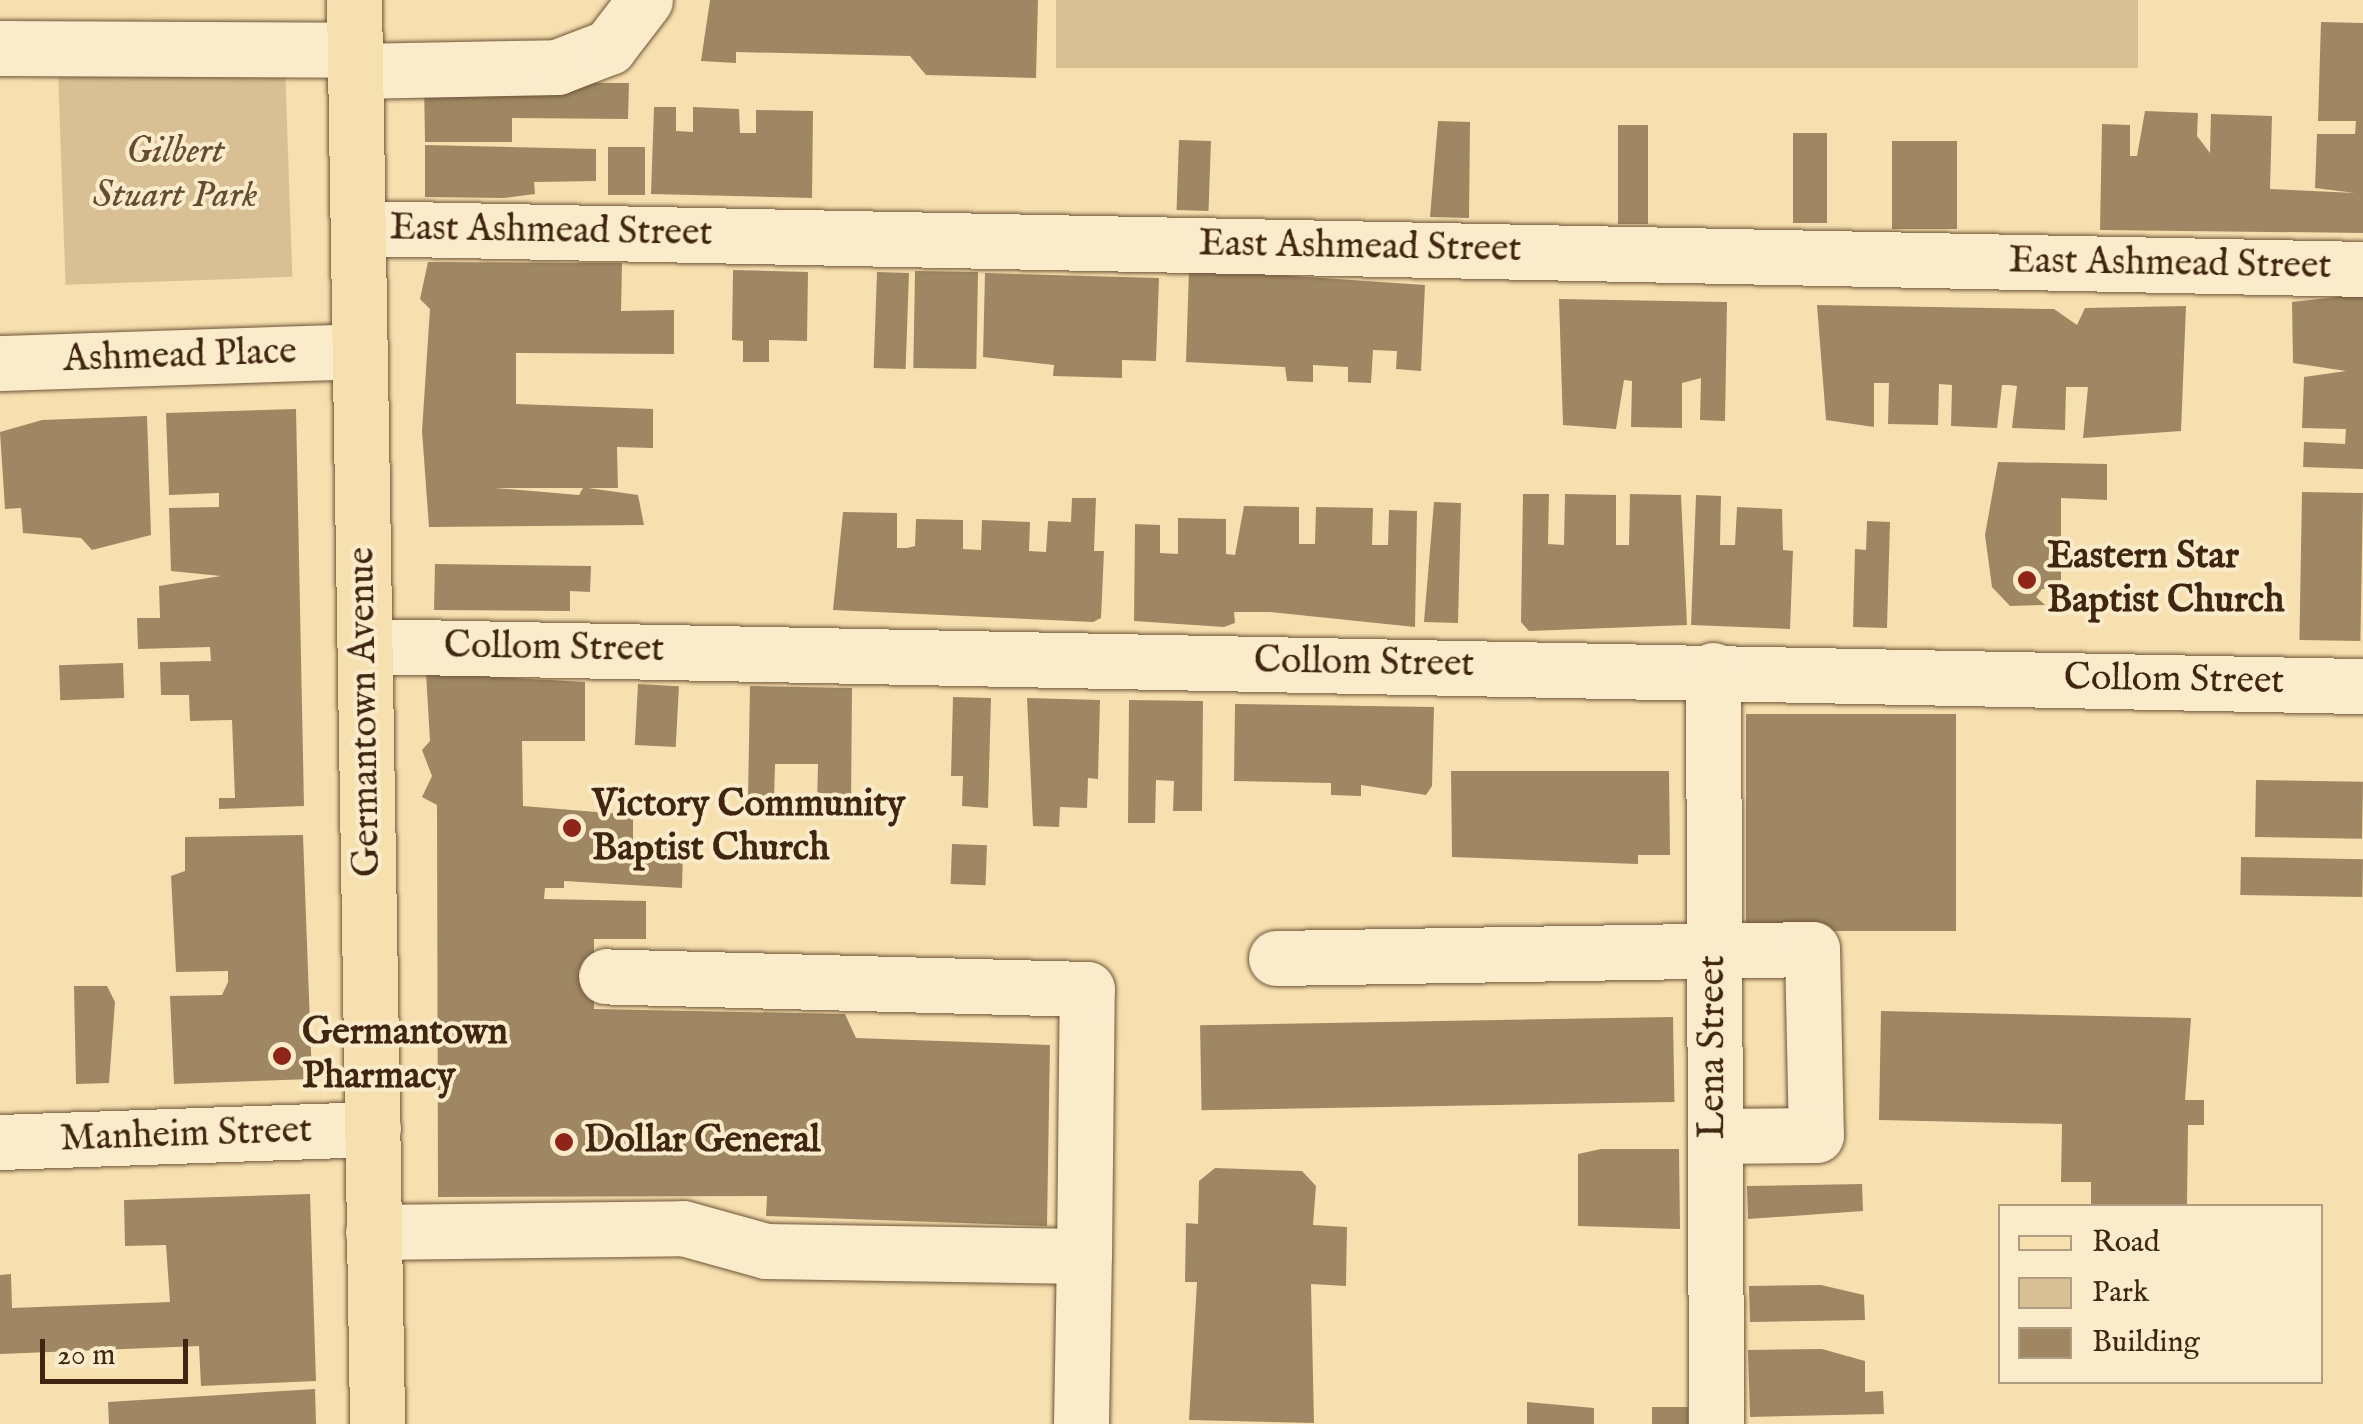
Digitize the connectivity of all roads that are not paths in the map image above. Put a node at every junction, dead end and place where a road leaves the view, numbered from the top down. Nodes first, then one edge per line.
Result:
1 (645, 0) edge
2 (355, 40) edge
3 (0, 48) edge
4 (358, 228) junction
5 (2363, 268) edge
6 (360, 351) junction
7 (0, 362) edge
8 (366, 646) junction
9 (1713, 670) junction
10 (2363, 686) edge
11 (1714, 950) junction
12 (1276, 958) dead end
13 (606, 976) dead end
14 (372, 1129) junction
15 (1715, 1136) junction
16 (0, 1142) edge
17 (374, 1232) junction
18 (1084, 1256) junction
19 (377, 1424) edge
20 (1081, 1424) edge
21 (1716, 1424) edge

1 - 2 street
2 - 3 street
2 - 4 main road, Germantown Avenue
4 - 5 street, East Ashmead Street
4 - 6 main road, Germantown Avenue
6 - 7 street, Ashmead Place
6 - 8 main road, Germantown Avenue
8 - 9 street, Collom Street
8 - 14 main road, Germantown Avenue
9 - 10 street, Collom Street
9 - 11 street, Lena Street
11 - 12 street
11 - 15 street, Lena Street
11 - 15 street
13 - 18 street
14 - 16 street, Manheim Street
14 - 17 main road, Germantown Avenue
15 - 21 street, Lena Street
17 - 18 street
17 - 19 main road, Germantown Avenue
18 - 20 street

